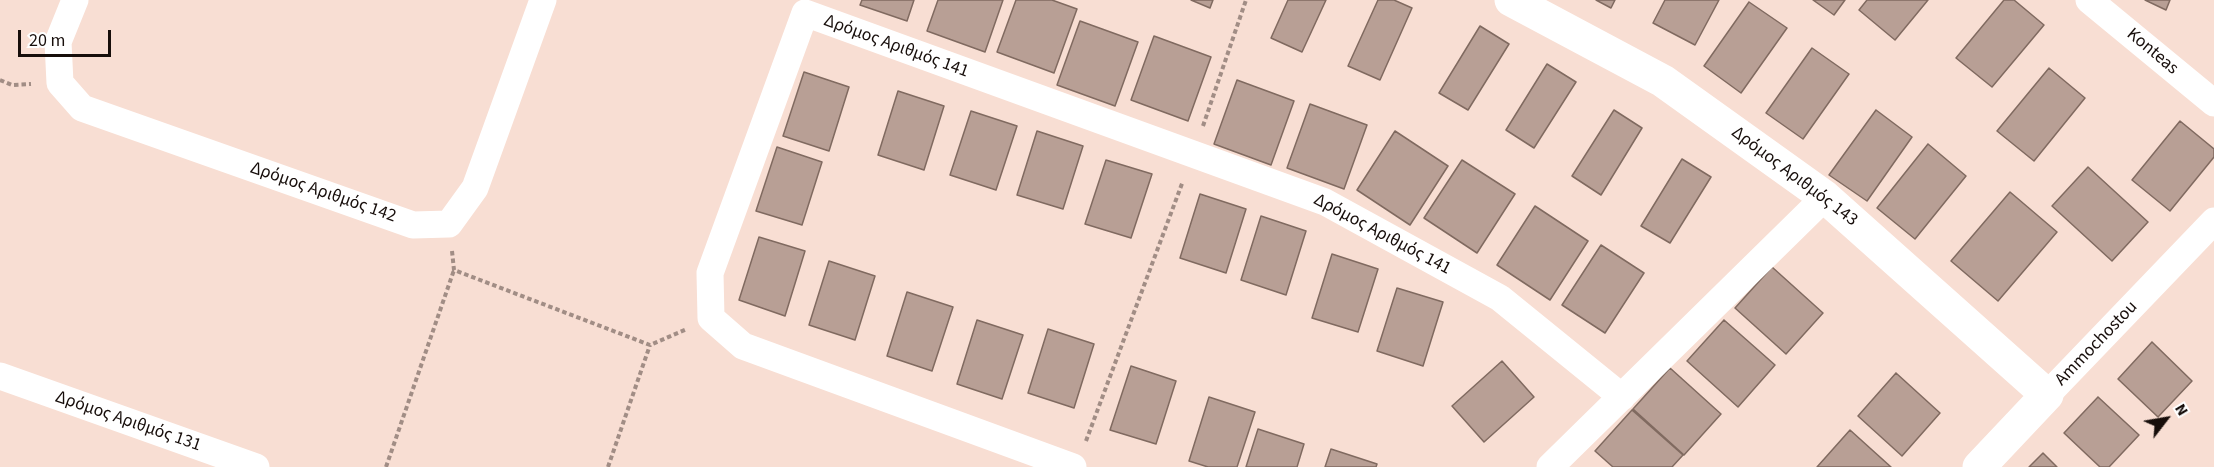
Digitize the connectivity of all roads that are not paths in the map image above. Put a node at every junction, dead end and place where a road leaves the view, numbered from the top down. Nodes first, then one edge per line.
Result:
1 (75, 0) edge
2 (543, 0) edge
3 (1511, 0) edge
4 (2089, 0) edge
5 (2214, 103) edge
6 (1826, 197) junction
7 (2214, 221) edge
8 (0, 376) edge
9 (2047, 395) junction
10 (1622, 397) junction
11 (1079, 456) edge
12 (256, 467) edge
13 (1550, 467) edge
14 (1979, 467) edge

1 - 2 street, Δρόμος Αριθμός 142
3 - 6 street, Δρόμος Αριθμός 143
4 - 5 street, Konteas
6 - 9 street, Δρόμος Αριθμός 143
6 - 10 street
7 - 9 street, Ammochostou
8 - 12 street, Δρόμος Αριθμός 131
9 - 14 street, Ammochostou
10 - 11 street, Δρόμος Αριθμός 141
10 - 13 street

